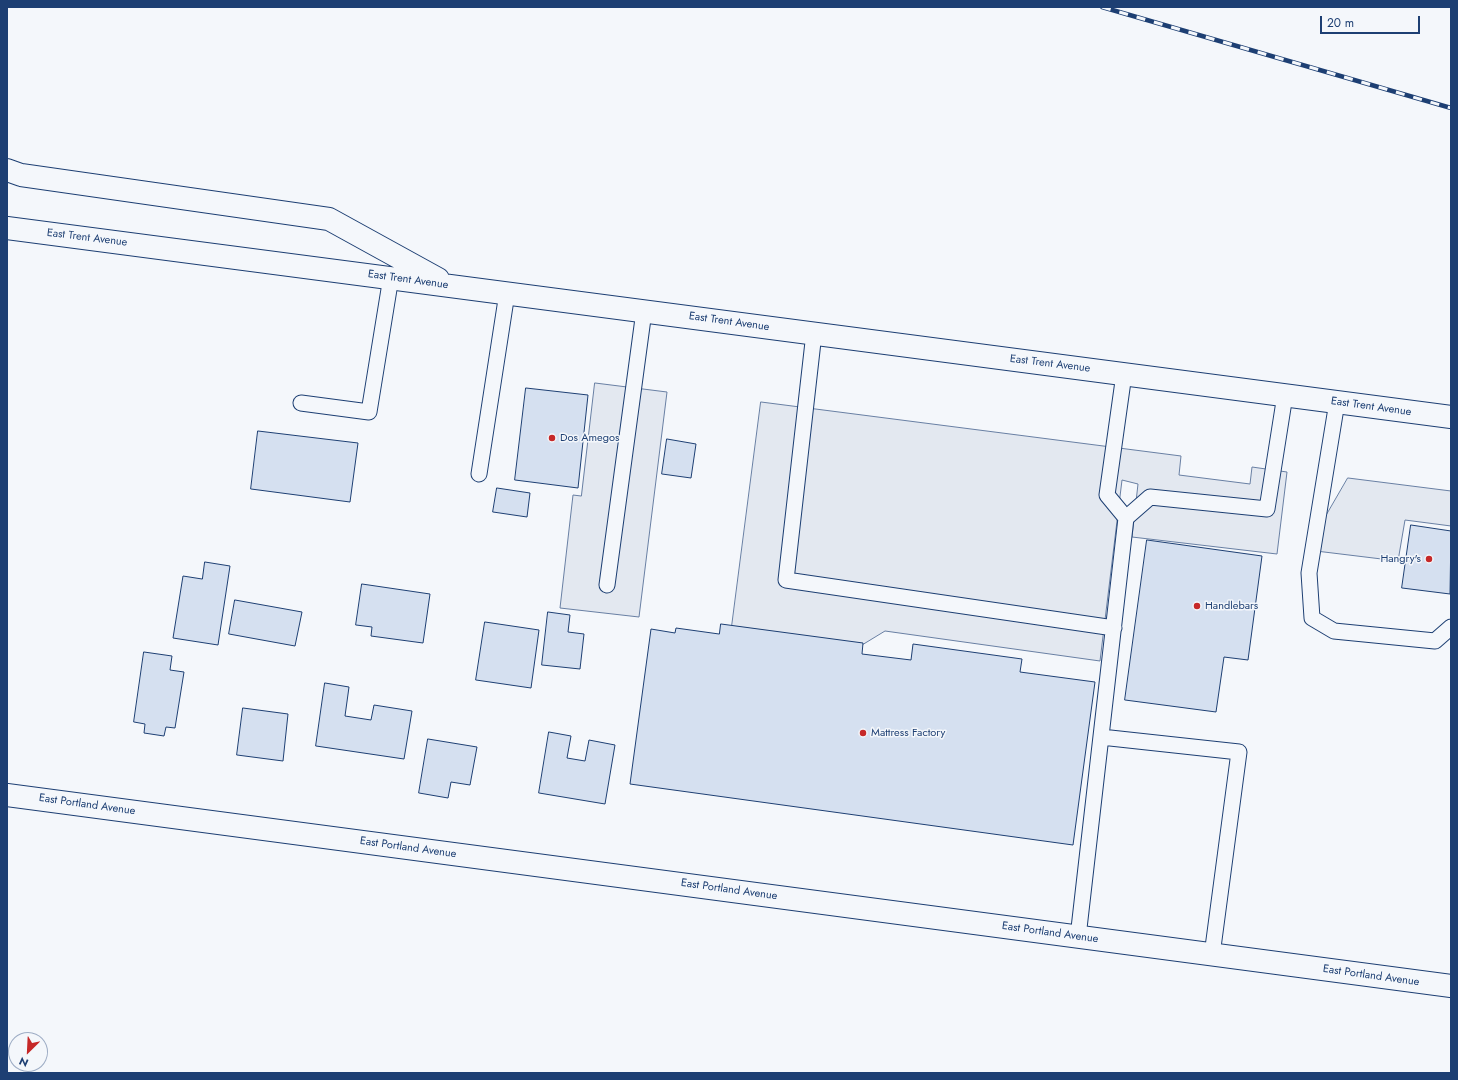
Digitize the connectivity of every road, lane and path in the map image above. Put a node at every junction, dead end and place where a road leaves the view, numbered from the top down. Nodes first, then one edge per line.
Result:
1 (7, 170) edge
2 (7, 228) edge
3 (391, 277) junction
4 (447, 285) junction
5 (507, 293) junction
6 (644, 311) junction
7 (814, 333) junction
8 (1124, 374) junction
9 (1285, 395) junction
10 (1336, 402) junction
11 (302, 403) dead end
12 (1451, 417) edge
13 (479, 474) dead end
14 (1126, 518) junction
15 (607, 585) dead end
16 (1114, 628) junction
17 (1451, 628) edge
18 (1101, 736) junction
19 (7, 795) edge
20 (1078, 937) junction
21 (1212, 955) junction
22 (1451, 986) edge

1 - 4 main road
2 - 3 main road, East Trent Avenue
3 - 4 main road, East Trent Avenue
3 - 11 lane
4 - 5 main road, East Trent Avenue
5 - 6 main road, East Trent Avenue
5 - 13 lane
6 - 7 main road, East Trent Avenue
6 - 15 lane
7 - 8 main road, East Trent Avenue
7 - 16 lane
8 - 9 main road, East Trent Avenue
8 - 14 lane
9 - 10 main road, East Trent Avenue
9 - 14 lane
10 - 12 main road, East Trent Avenue
10 - 17 lane
14 - 16 lane
16 - 18 lane
18 - 20 lane
18 - 21 lane
19 - 20 main road, East Portland Avenue
20 - 21 main road, East Portland Avenue
21 - 22 main road, East Portland Avenue

